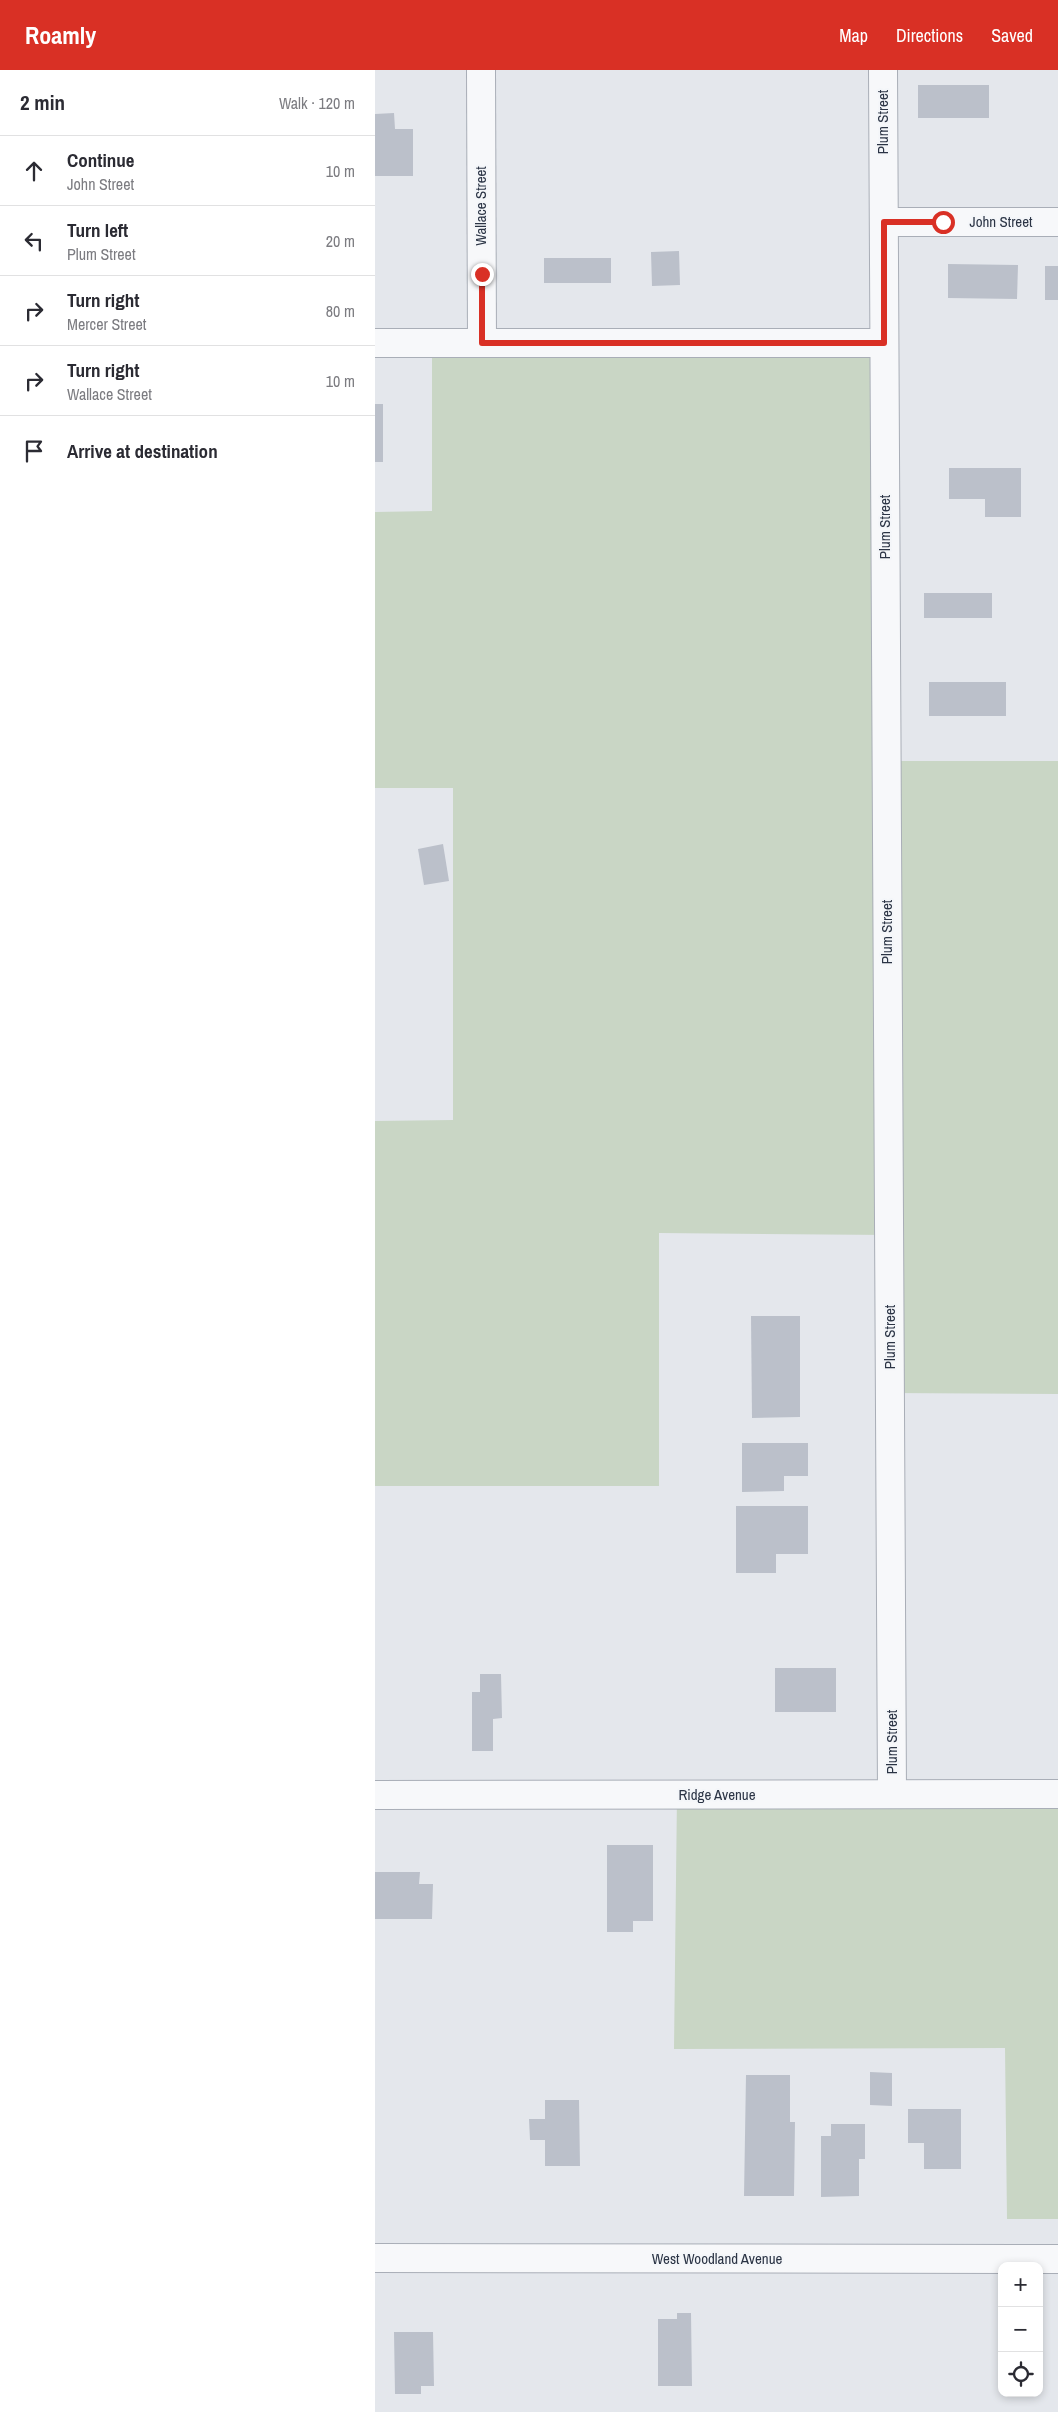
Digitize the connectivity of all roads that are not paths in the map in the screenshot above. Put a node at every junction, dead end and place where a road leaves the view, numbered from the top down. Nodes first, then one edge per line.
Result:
1 (481, 70) edge
2 (883, 70) edge
3 (884, 222) junction
4 (1058, 222) edge
5 (375, 343) edge
6 (482, 343) junction
7 (884, 343) junction
8 (892, 1794) junction
9 (1058, 1794) edge
10 (375, 1795) edge
11 (375, 2258) edge
12 (1058, 2259) edge

1 - 6 street, Wallace Street
2 - 3 street, Plum Street
3 - 4 street, John Street
3 - 7 street, Plum Street
5 - 6 street
6 - 7 street
7 - 8 street, Plum Street
8 - 9 street, Ridge Avenue
8 - 10 street, Ridge Avenue
11 - 12 street, West Woodland Avenue

